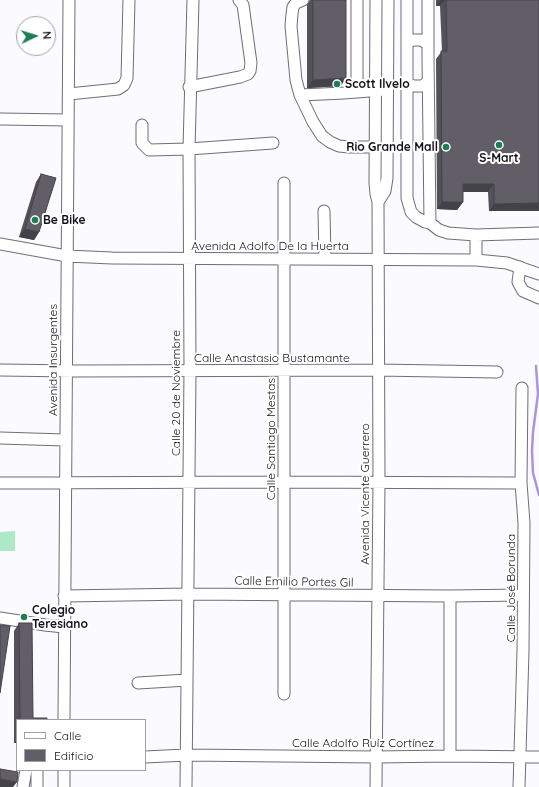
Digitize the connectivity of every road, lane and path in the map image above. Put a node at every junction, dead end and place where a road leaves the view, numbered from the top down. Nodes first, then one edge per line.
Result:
1 (69, 0) edge
2 (129, 0) edge
3 (192, 0) edge
4 (239, 0) edge
5 (303, 0) edge
6 (356, 0) edge
7 (376, 0) edge
8 (388, 0) edge
9 (407, 0) edge
10 (428, 0) edge
11 (407, 42) junction
12 (428, 44) junction
13 (428, 81) junction
14 (407, 83) junction
15 (189, 87) junction
16 (376, 90) junction
17 (388, 90) junction
18 (357, 92) junction
19 (69, 94) junction
20 (300, 95) junction
21 (0, 119) edge
22 (68, 120) junction
23 (142, 125) dead end
24 (273, 143) dead end
25 (375, 147) junction
26 (189, 149) junction
27 (284, 183) dead end
28 (378, 202) junction
29 (324, 211) dead end
30 (430, 223) junction
31 (539, 233) edge
32 (476, 235) junction
33 (0, 244) edge
34 (67, 256) junction
35 (188, 259) junction
36 (325, 259) junction
37 (378, 259) junction
38 (284, 260) junction
39 (476, 260) junction
40 (520, 267) junction
41 (539, 274) edge
42 (539, 298) edge
43 (0, 370) edge
44 (284, 370) junction
45 (378, 370) junction
46 (67, 371) junction
47 (190, 371) junction
48 (497, 372) dead end
49 (522, 388) dead end
50 (0, 438) edge
51 (65, 440) junction
52 (284, 482) junction
53 (0, 483) edge
54 (65, 483) junction
55 (189, 483) junction
56 (379, 483) junction
57 (521, 483) junction
58 (189, 594) junction
59 (283, 595) junction
60 (523, 595) junction
61 (64, 596) junction
62 (377, 596) junction
63 (450, 596) junction
64 (0, 618) edge
65 (64, 626) junction
66 (187, 680) junction
67 (138, 683) dead end
68 (284, 694) dead end
69 (64, 719) edge
70 (186, 755) junction
71 (450, 756) junction
72 (146, 757) edge
73 (519, 757) junction
74 (539, 757) edge
75 (376, 758) junction
76 (26, 771) edge
77 (37, 771) edge
78 (64, 771) edge
79 (23, 787) edge
80 (37, 787) edge
81 (64, 787) edge
82 (186, 787) edge
83 (376, 787) edge
84 (519, 787) edge

1 - 19 street, Avenida Insurgentes
2 - 19 street
3 - 15 street, Calle 20 de Noviembre
4 - 15 street
5 - 20 street
6 - 18 street
7 - 16 street, Avenida Vicente Guerrero
8 - 17 street, Avenida Vicente Guerrero
9 - 11 street
10 - 12 street
11 - 12 street
11 - 14 street
12 - 13 street
13 - 14 street
13 - 30 street
14 - 30 street
15 - 26 street, Calle 20 de Noviembre
16 - 17 street
16 - 18 street
16 - 25 street, Avenida Vicente Guerrero
17 - 28 street, Avenida Vicente Guerrero
18 - 20 street
19 - 22 street, Avenida Insurgentes
20 - 25 street
21 - 22 street
22 - 34 street, Avenida Insurgentes
23 - 26 street
24 - 26 street
25 - 28 street, Avenida Vicente Guerrero
26 - 35 street, Calle 20 de Noviembre
27 - 38 street, Calle Santiago Mestas
28 - 37 street, Avenida Vicente Guerrero
29 - 36 street
30 - 32 street
31 - 32 street
32 - 39 street
33 - 34 street, Avenida Adolfo De la Huerta
34 - 35 street, Avenida Adolfo De la Huerta
34 - 46 street, Avenida Insurgentes
35 - 38 street, Avenida Adolfo De la Huerta
35 - 47 street, Calle 20 de Noviembre
36 - 37 street, Avenida Adolfo De la Huerta
36 - 38 street, Avenida Adolfo De la Huerta
37 - 39 street, Avenida Adolfo De la Huerta
37 - 45 street, Avenida Vicente Guerrero
38 - 44 street, Calle Santiago Mestas
39 - 40 street, Avenida Adolfo De la Huerta
40 - 41 street, Avenida Adolfo De la Huerta
40 - 42 street
43 - 46 street, Calle Anastasio Bustamante
44 - 45 street, Calle Anastasio Bustamante
44 - 47 street, Calle Anastasio Bustamante
44 - 52 street, Calle Santiago Mestas
45 - 48 street, Calle Anastasio Bustamante
45 - 56 street, Avenida Vicente Guerrero
46 - 47 street, Calle Anastasio Bustamante
46 - 51 street, Avenida Insurgentes
47 - 55 street, Calle 20 de Noviembre
49 - 57 street, Calle José Borunda
50 - 51 street
51 - 54 street, Avenida Insurgentes
52 - 55 street
52 - 56 street
52 - 59 street, Calle Santiago Mestas
53 - 54 street
54 - 55 street
54 - 61 street, Avenida Insurgentes
55 - 58 street, Calle 20 de Noviembre
56 - 57 street
56 - 62 street, Avenida Vicente Guerrero
57 - 60 street, Calle José Borunda
58 - 59 street, Calle Emilio Portes Gil
58 - 61 street, Calle Emilio Portes Gil
58 - 66 street, Calle 20 de Noviembre
59 - 62 street, Calle Emilio Portes Gil
59 - 68 street, Calle Santiago Mestas
60 - 63 street, Calle Emilio Portes Gil
60 - 73 street, Calle José Borunda
61 - 65 street, Avenida Insurgentes
62 - 63 street, Calle Emilio Portes Gil
62 - 75 street, Avenida Vicente Guerrero
63 - 71 street
64 - 65 street
65 - 69 street, Avenida Insurgentes
66 - 67 street
66 - 70 street, Calle 20 de Noviembre
70 - 72 street, Calle Adolfo Ruíz Cortínez
70 - 75 street, Calle Adolfo Ruíz Cortínez
70 - 82 street, Calle 20 de Noviembre
71 - 73 street, Calle Adolfo Ruíz Cortínez
71 - 75 street, Calle Adolfo Ruíz Cortínez
73 - 74 street, Calle Adolfo Ruíz Cortínez
73 - 84 street, Calle José Borunda
75 - 83 street, Avenida Vicente Guerrero
76 - 79 street
77 - 80 street
78 - 81 street

